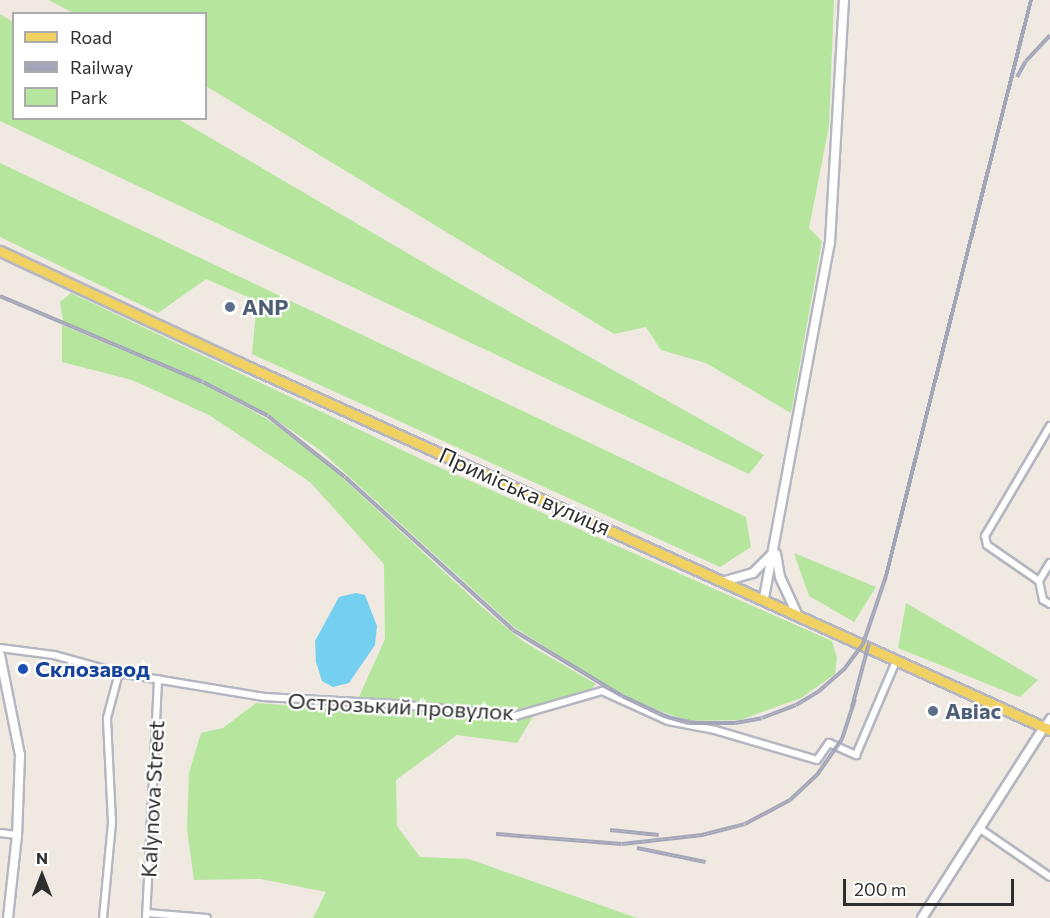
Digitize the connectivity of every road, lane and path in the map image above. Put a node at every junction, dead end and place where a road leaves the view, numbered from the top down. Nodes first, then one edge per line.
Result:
1 (844, 0) edge
2 (0, 251) edge
3 (1050, 426) edge
4 (775, 548) junction
5 (1050, 563) edge
6 (725, 581) junction
7 (1039, 581) junction
8 (764, 598) junction
9 (1050, 604) edge
10 (797, 614) junction
11 (0, 648) edge
12 (0, 655) edge
13 (897, 659) junction
14 (119, 673) junction
15 (158, 679) junction
16 (1050, 718) edge
17 (1047, 728) edge
18 (979, 828) junction
19 (0, 832) edge
20 (17, 835) junction
21 (1050, 877) edge
22 (147, 915) edge
23 (8, 918) edge
24 (103, 918) edge
25 (198, 918) edge
26 (207, 918) edge
27 (922, 918) edge

1 - 4 main road
2 - 6 main road, Приміська вулиця
3 - 7 street
4 - 6 main road
4 - 8 main road
4 - 10 main road
5 - 7 street
6 - 8 main road, Приміська вулиця
7 - 9 street
8 - 10 main road, Приміська вулиця
10 - 13 main road, Приміська вулиця
11 - 14 street, Острозький провулок
12 - 20 main road
13 - 15 street, Острозький провулок
13 - 17 main road, Приміська вулиця
14 - 15 street, Острозький провулок
14 - 24 street
15 - 22 street, Kalynova Street
16 - 17 street
17 - 18 main road
18 - 21 street
18 - 27 main road
19 - 20 street
20 - 23 main road
22 - 25 street
25 - 26 street

